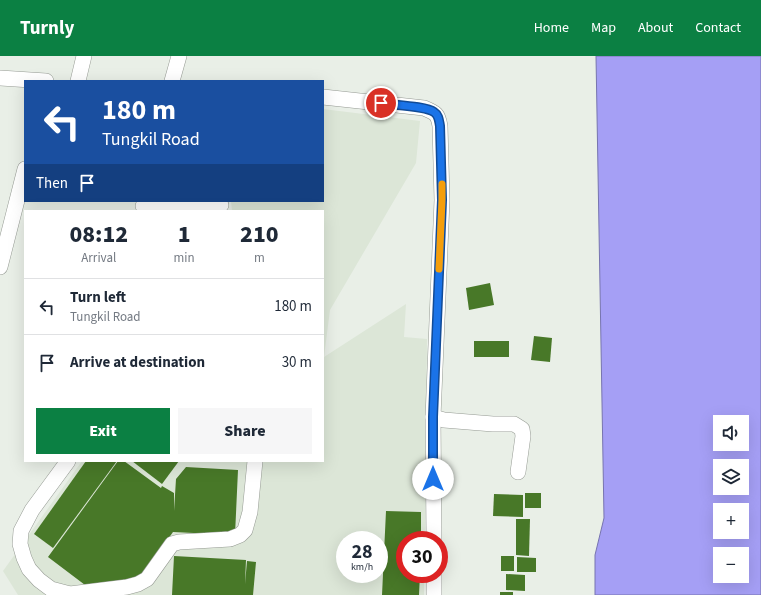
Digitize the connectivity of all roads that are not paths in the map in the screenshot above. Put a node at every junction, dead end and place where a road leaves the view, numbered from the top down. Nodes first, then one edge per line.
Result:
1 (84, 56) edge
2 (179, 56) edge
3 (0, 78) edge
4 (31, 80) edge
5 (78, 80) edge
6 (172, 80) edge
7 (324, 97) edge
8 (24, 173) edge
9 (143, 206) dead end
10 (222, 206) edge
11 (0, 267) edge
12 (433, 417) junction
13 (67, 462) edge
14 (255, 462) edge
15 (518, 472) dead end
16 (434, 531) edge
17 (434, 583) edge
18 (434, 595) edge

1 - 5 street
2 - 6 street
3 - 4 street
7 - 12 street
8 - 11 street
9 - 10 street
12 - 15 street
12 - 16 street
13 - 14 street
17 - 18 street

